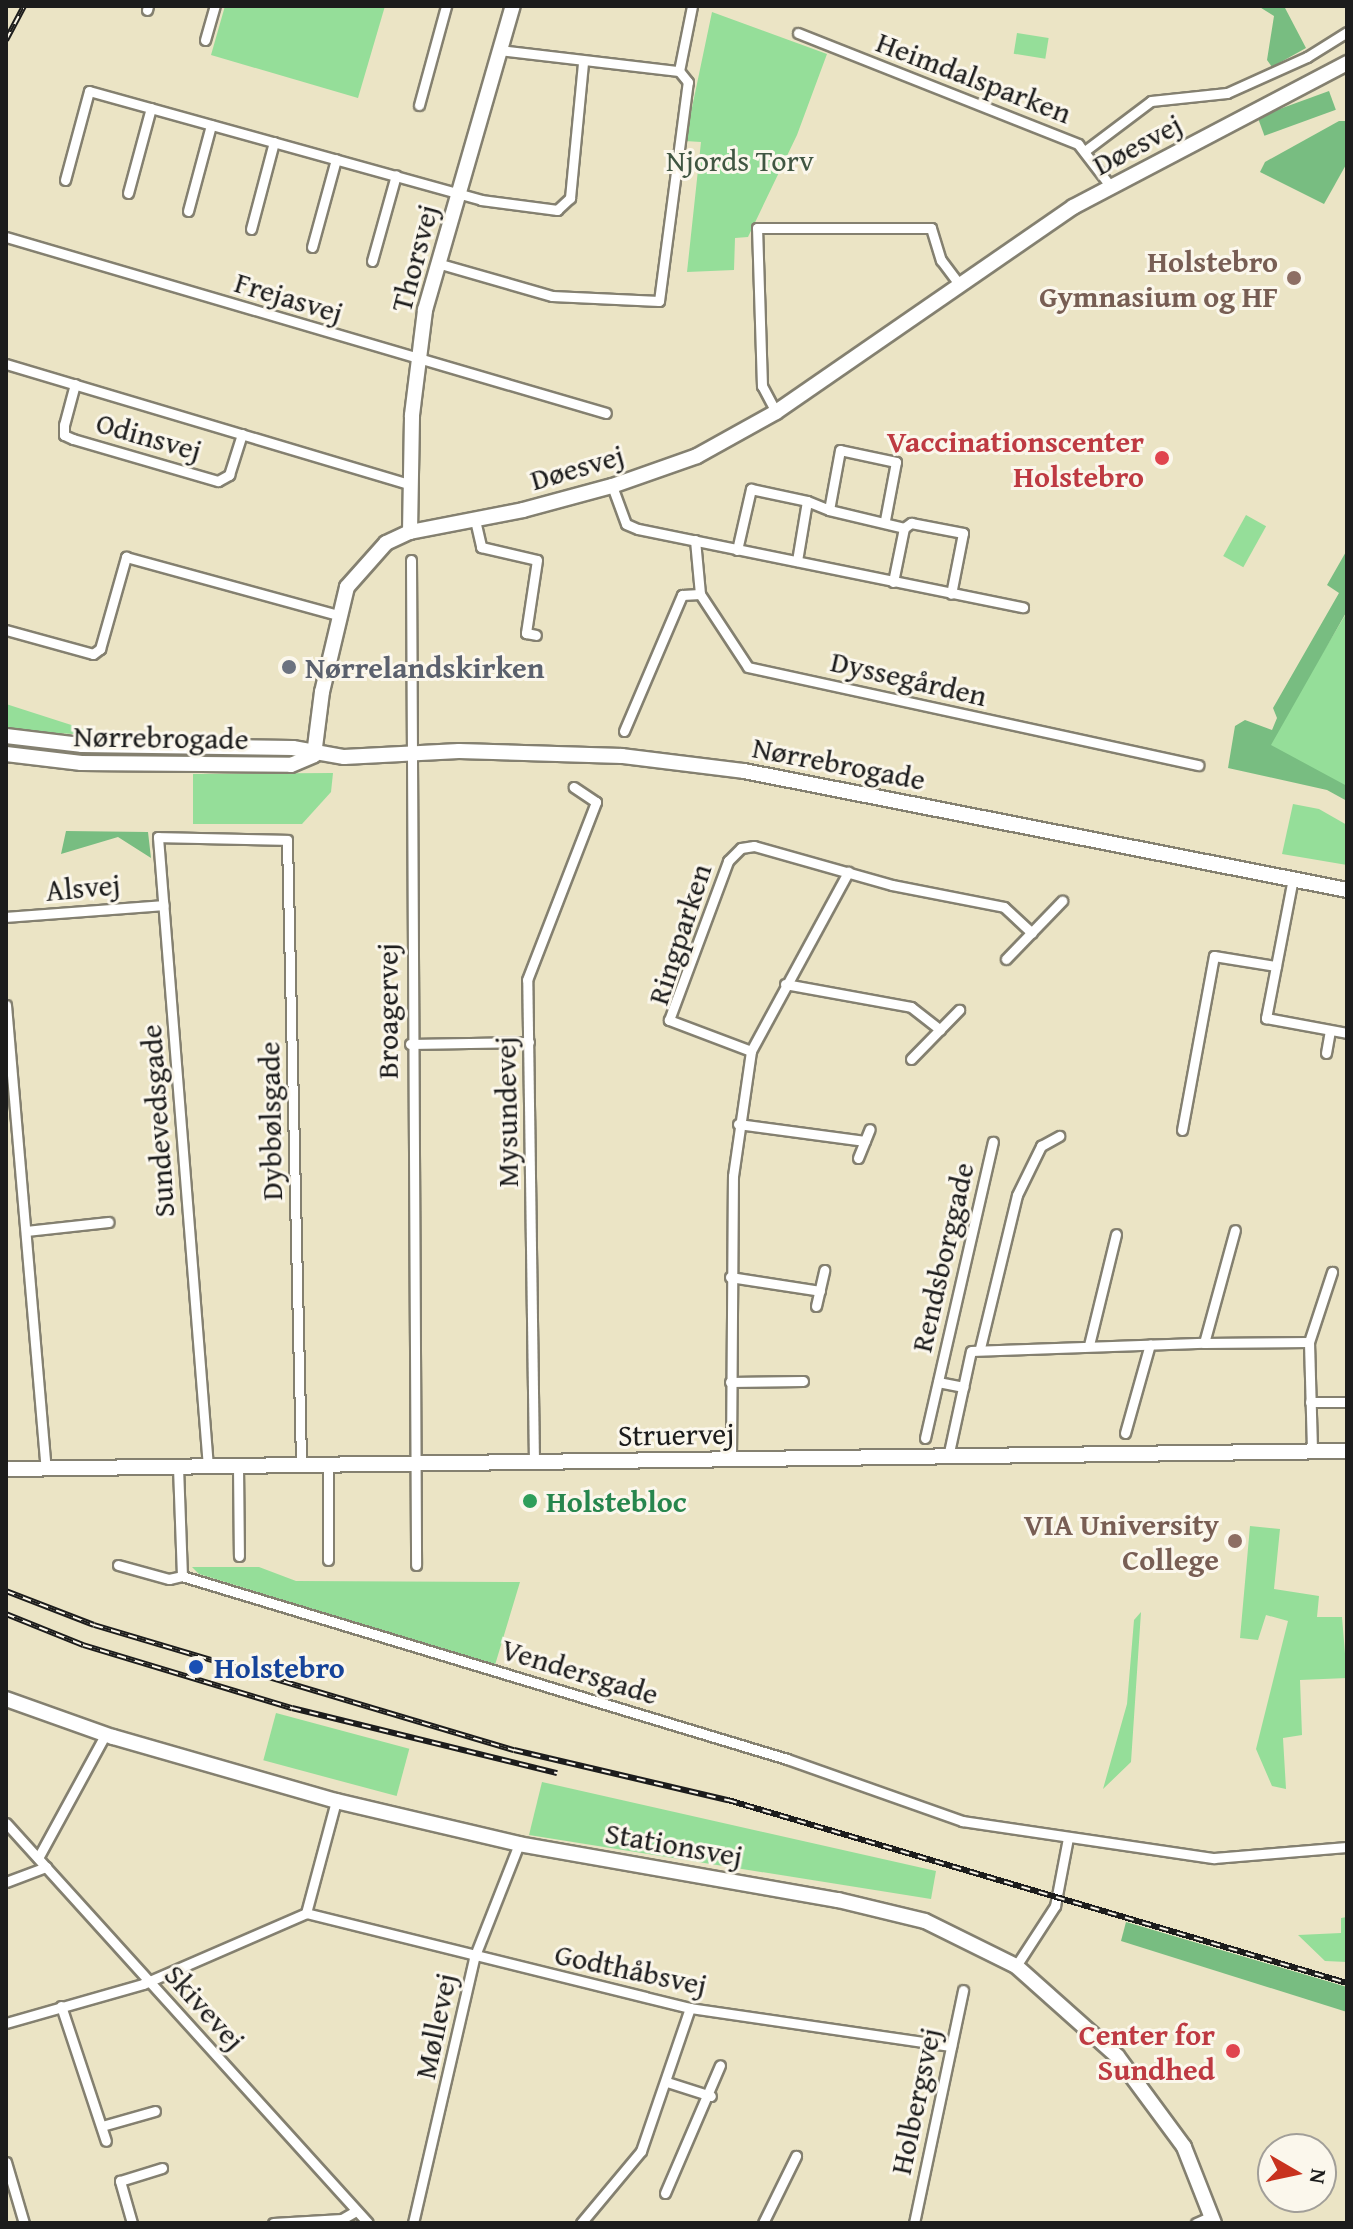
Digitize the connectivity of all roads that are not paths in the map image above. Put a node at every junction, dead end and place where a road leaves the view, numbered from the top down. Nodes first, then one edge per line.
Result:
1 (215, 6) edge
2 (446, 6) edge
3 (692, 6) edge
4 (509, 7) edge
5 (1347, 32) edge
6 (798, 33) dead end
7 (205, 40) dead end
8 (499, 50) junction
9 (583, 62) junction
10 (1347, 63) edge
11 (679, 71) junction
12 (419, 105) dead end
13 (151, 108) junction
14 (211, 125) junction
15 (274, 142) junction
16 (1086, 150) junction
17 (336, 159) junction
18 (396, 175) junction
19 (65, 180) dead end
20 (1111, 187) junction
21 (128, 193) dead end
22 (458, 193) junction
23 (188, 211) dead end
24 (251, 229) dead end
25 (6, 237) edge
26 (312, 247) dead end
27 (372, 261) dead end
28 (437, 263) junction
29 (959, 284) junction
30 (417, 360) junction
31 (6, 364) edge
32 (75, 384) junction
33 (776, 412) junction
34 (606, 413) dead end
35 (242, 434) junction
36 (411, 485) junction
37 (612, 486) junction
38 (807, 501) junction
39 (829, 510) junction
40 (475, 520) junction
41 (885, 520) junction
42 (904, 528) junction
43 (410, 532) junction
44 (695, 540) junction
45 (737, 550) junction
46 (411, 560) dead end
47 (797, 561) junction
48 (893, 582) junction
49 (700, 594) junction
50 (951, 594) junction
51 (1023, 607) dead end
52 (338, 615) junction
53 (6, 630) edge
54 (536, 635) dead end
55 (624, 731) dead end
56 (6, 736) edge
57 (6, 754) edge
58 (411, 754) junction
59 (314, 755) junction
60 (1198, 765) dead end
61 (574, 787) dead end
62 (224, 838) joint
63 (848, 872) junction
64 (1293, 878) junction
65 (1347, 890) edge
66 (1062, 901) dead end
67 (164, 905) junction
68 (6, 917) edge
69 (1032, 933) junction
70 (1006, 959) dead end
71 (1276, 966) junction
72 (785, 984) junction
73 (6, 1005) edge
74 (959, 1010) dead end
75 (940, 1030) junction
76 (1330, 1030) junction
77 (1347, 1033) edge
78 (529, 1042) junction
79 (410, 1044) junction
80 (751, 1051) junction
81 (1326, 1053) dead end
82 (911, 1059) dead end
83 (738, 1124) junction
84 (870, 1129) dead end
85 (1182, 1130) dead end
86 (1059, 1136) dead end
87 (865, 1141) junction
88 (993, 1142) dead end
89 (858, 1158) dead end
90 (109, 1222) dead end
91 (1235, 1230) dead end
92 (26, 1231) junction
93 (1116, 1234) dead end
94 (824, 1270) dead end
95 (1332, 1272) dead end
96 (730, 1277) junction
97 (820, 1291) junction
98 (816, 1306) dead end
99 (1309, 1342) junction
100 (1204, 1343) junction
101 (1150, 1344) junction
102 (1089, 1345) junction
103 (980, 1348) junction
104 (803, 1381) dead end
105 (730, 1382) junction
106 (938, 1382) junction
107 (964, 1387) junction
108 (1310, 1402) junction
109 (1347, 1402) edge
110 (1125, 1433) dead end
111 (925, 1438) dead end
112 (1347, 1451) edge
113 (1312, 1452) junction
114 (948, 1457) junction
115 (731, 1459) junction
116 (417, 1462) junction
117 (534, 1462) junction
118 (301, 1463) junction
119 (328, 1463) junction
120 (238, 1466) junction
121 (46, 1467) junction
122 (178, 1467) junction
123 (208, 1467) junction
124 (6, 1469) edge
125 (239, 1556) dead end
126 (328, 1560) dead end
127 (118, 1565) dead end
128 (416, 1565) dead end
129 (182, 1576) junction
130 (6, 1699) edge
131 (105, 1735) junction
132 (336, 1801) junction
133 (6, 1823) edge
134 (1068, 1838) junction
135 (519, 1844) junction
136 (1347, 1847) edge
137 (38, 1858) junction
138 (46, 1867) junction
139 (6, 1882) edge
140 (306, 1913) junction
141 (474, 1958) junction
142 (1016, 1966) junction
143 (149, 1981) junction
144 (963, 1990) dead end
145 (61, 2006) junction
146 (690, 2008) junction
147 (6, 2023) edge
148 (951, 2046) junction
149 (720, 2065) dead end
150 (667, 2082) junction
151 (711, 2096) junction
152 (155, 2111) dead end
153 (102, 2126) junction
154 (106, 2141) dead end
155 (796, 2156) dead end
156 (6, 2162) edge
157 (162, 2168) dead end
158 (665, 2193) dead end
159 (356, 2211) junction
160 (1213, 2220) edge
161 (24, 2223) edge
162 (132, 2223) edge
163 (273, 2223) edge
164 (368, 2223) edge
165 (413, 2223) edge
166 (581, 2223) edge
167 (763, 2223) edge
168 (914, 2223) edge
169 (1196, 2223) edge

1 - 7 street
2 - 12 street
3 - 11 street
4 - 8 street, Thorsvej
5 - 16 street, Heimdalsparken
6 - 16 street, Heimdalsparken
8 - 9 street
8 - 22 street, Thorsvej
9 - 11 street
9 - 22 street
10 - 20 street, Døesvej
11 - 28 street
13 - 14 street
13 - 19 street
13 - 21 street
14 - 15 street
14 - 23 street
15 - 17 street
15 - 24 street
16 - 20 street, Heimdalsparken
17 - 18 street
17 - 26 street
18 - 22 street
18 - 27 street
20 - 29 street, Døesvej
22 - 28 street, Thorsvej
25 - 30 street, Frejasvej
28 - 30 street, Thorsvej
29 - 33 street, Døesvej
29 - 33 street
30 - 34 street, Frejasvej
30 - 36 street, Thorsvej
31 - 32 street, Odinsvej
32 - 35 street, Odinsvej
32 - 35 street, Odinsvej
33 - 37 street, Døesvej
35 - 36 street, Odinsvej
36 - 43 street, Thorsvej
37 - 40 street, Døesvej
37 - 44 street
38 - 39 street
38 - 45 street
38 - 47 street
39 - 41 street
39 - 41 street
40 - 43 street, Døesvej
40 - 54 street
41 - 42 street
42 - 48 street
42 - 50 street
43 - 52 street, Døesvej
44 - 45 street
44 - 49 street, Dyssegården
45 - 47 street
46 - 58 street, Broagervej
47 - 48 street
48 - 50 street
49 - 55 street
49 - 60 street, Dyssegården
50 - 51 street
52 - 53 street
52 - 59 street, Døesvej
56 - 59 street, Nørrebrogade
57 - 59 street, Nørrebrogade
58 - 59 street, Nørrebrogade
58 - 64 street, Nørrebrogade
58 - 79 street, Broagervej
61 - 78 street, Mysundevej
62 - 67 street, Sundevedsgade
62 - 118 street, Dybbølsgade
63 - 69 street, Ringparken
63 - 72 street
63 - 80 street, Ringparken
64 - 65 street, Nørrebrogade
64 - 71 street
66 - 69 street
67 - 68 street, Alsvej
67 - 123 street, Sundevedsgade
69 - 70 street
71 - 76 street
71 - 85 street
72 - 75 street
72 - 80 street
73 - 92 street
74 - 75 street
75 - 82 street
76 - 77 street
76 - 81 street
78 - 79 street
78 - 117 street, Mysundevej
79 - 116 street, Broagervej
80 - 83 street
83 - 87 street
83 - 96 street
84 - 87 street
86 - 103 street, Rendsborggade
87 - 89 street
88 - 106 street, Rendsborggade
90 - 92 street
91 - 100 street
92 - 121 street
93 - 102 street
94 - 97 street
95 - 99 street
96 - 97 street
96 - 105 street
97 - 98 street
99 - 100 street, Rendsborggade
99 - 108 street
100 - 101 street, Rendsborggade
101 - 102 street, Rendsborggade
101 - 110 street
102 - 103 street, Rendsborggade
103 - 107 street, Rendsborggade
104 - 105 street
105 - 115 street
106 - 107 street, Rendsborggade
106 - 111 street, Rendsborggade
107 - 114 street, Rendsborggade
108 - 109 street
108 - 113 street
112 - 113 street, Struervej
113 - 114 street, Struervej
114 - 115 street, Struervej
115 - 117 street, Struervej
116 - 117 street, Struervej
116 - 119 street, Struervej
116 - 128 street, Broagervej
118 - 119 street, Struervej
118 - 120 street, Struervej
119 - 126 street
120 - 123 street, Struervej
120 - 125 street
121 - 122 street, Struervej
121 - 124 street, Struervej
122 - 123 street, Struervej
122 - 129 street
127 - 129 street, Vendersgade
129 - 134 street, Vendersgade
130 - 131 street, Stationsvej
131 - 132 street, Stationsvej
131 - 137 street
132 - 135 street, Stationsvej
132 - 140 street
133 - 137 street, Skivevej
134 - 136 street, Vendersgade
134 - 142 street
135 - 141 street, Møllevej
135 - 142 street, Stationsvej
137 - 138 street, Skivevej
138 - 139 street
138 - 143 street, Skivevej
140 - 141 street, Godthåbsvej
140 - 143 street
141 - 146 street, Godthåbsvej
141 - 165 street, Møllevej
142 - 160 street, Stationsvej
143 - 145 street
143 - 159 street, Skivevej
144 - 148 street, Holbergsvej
145 - 147 street
145 - 153 street
146 - 148 street, Godthåbsvej
146 - 150 street
148 - 168 street, Holbergsvej
149 - 151 street
150 - 151 street
150 - 166 street
151 - 158 street
152 - 153 street
153 - 154 street
155 - 167 street
156 - 161 street
157 - 162 street
159 - 163 street
159 - 164 street, Skivevej
160 - 169 street, Stationsvej

